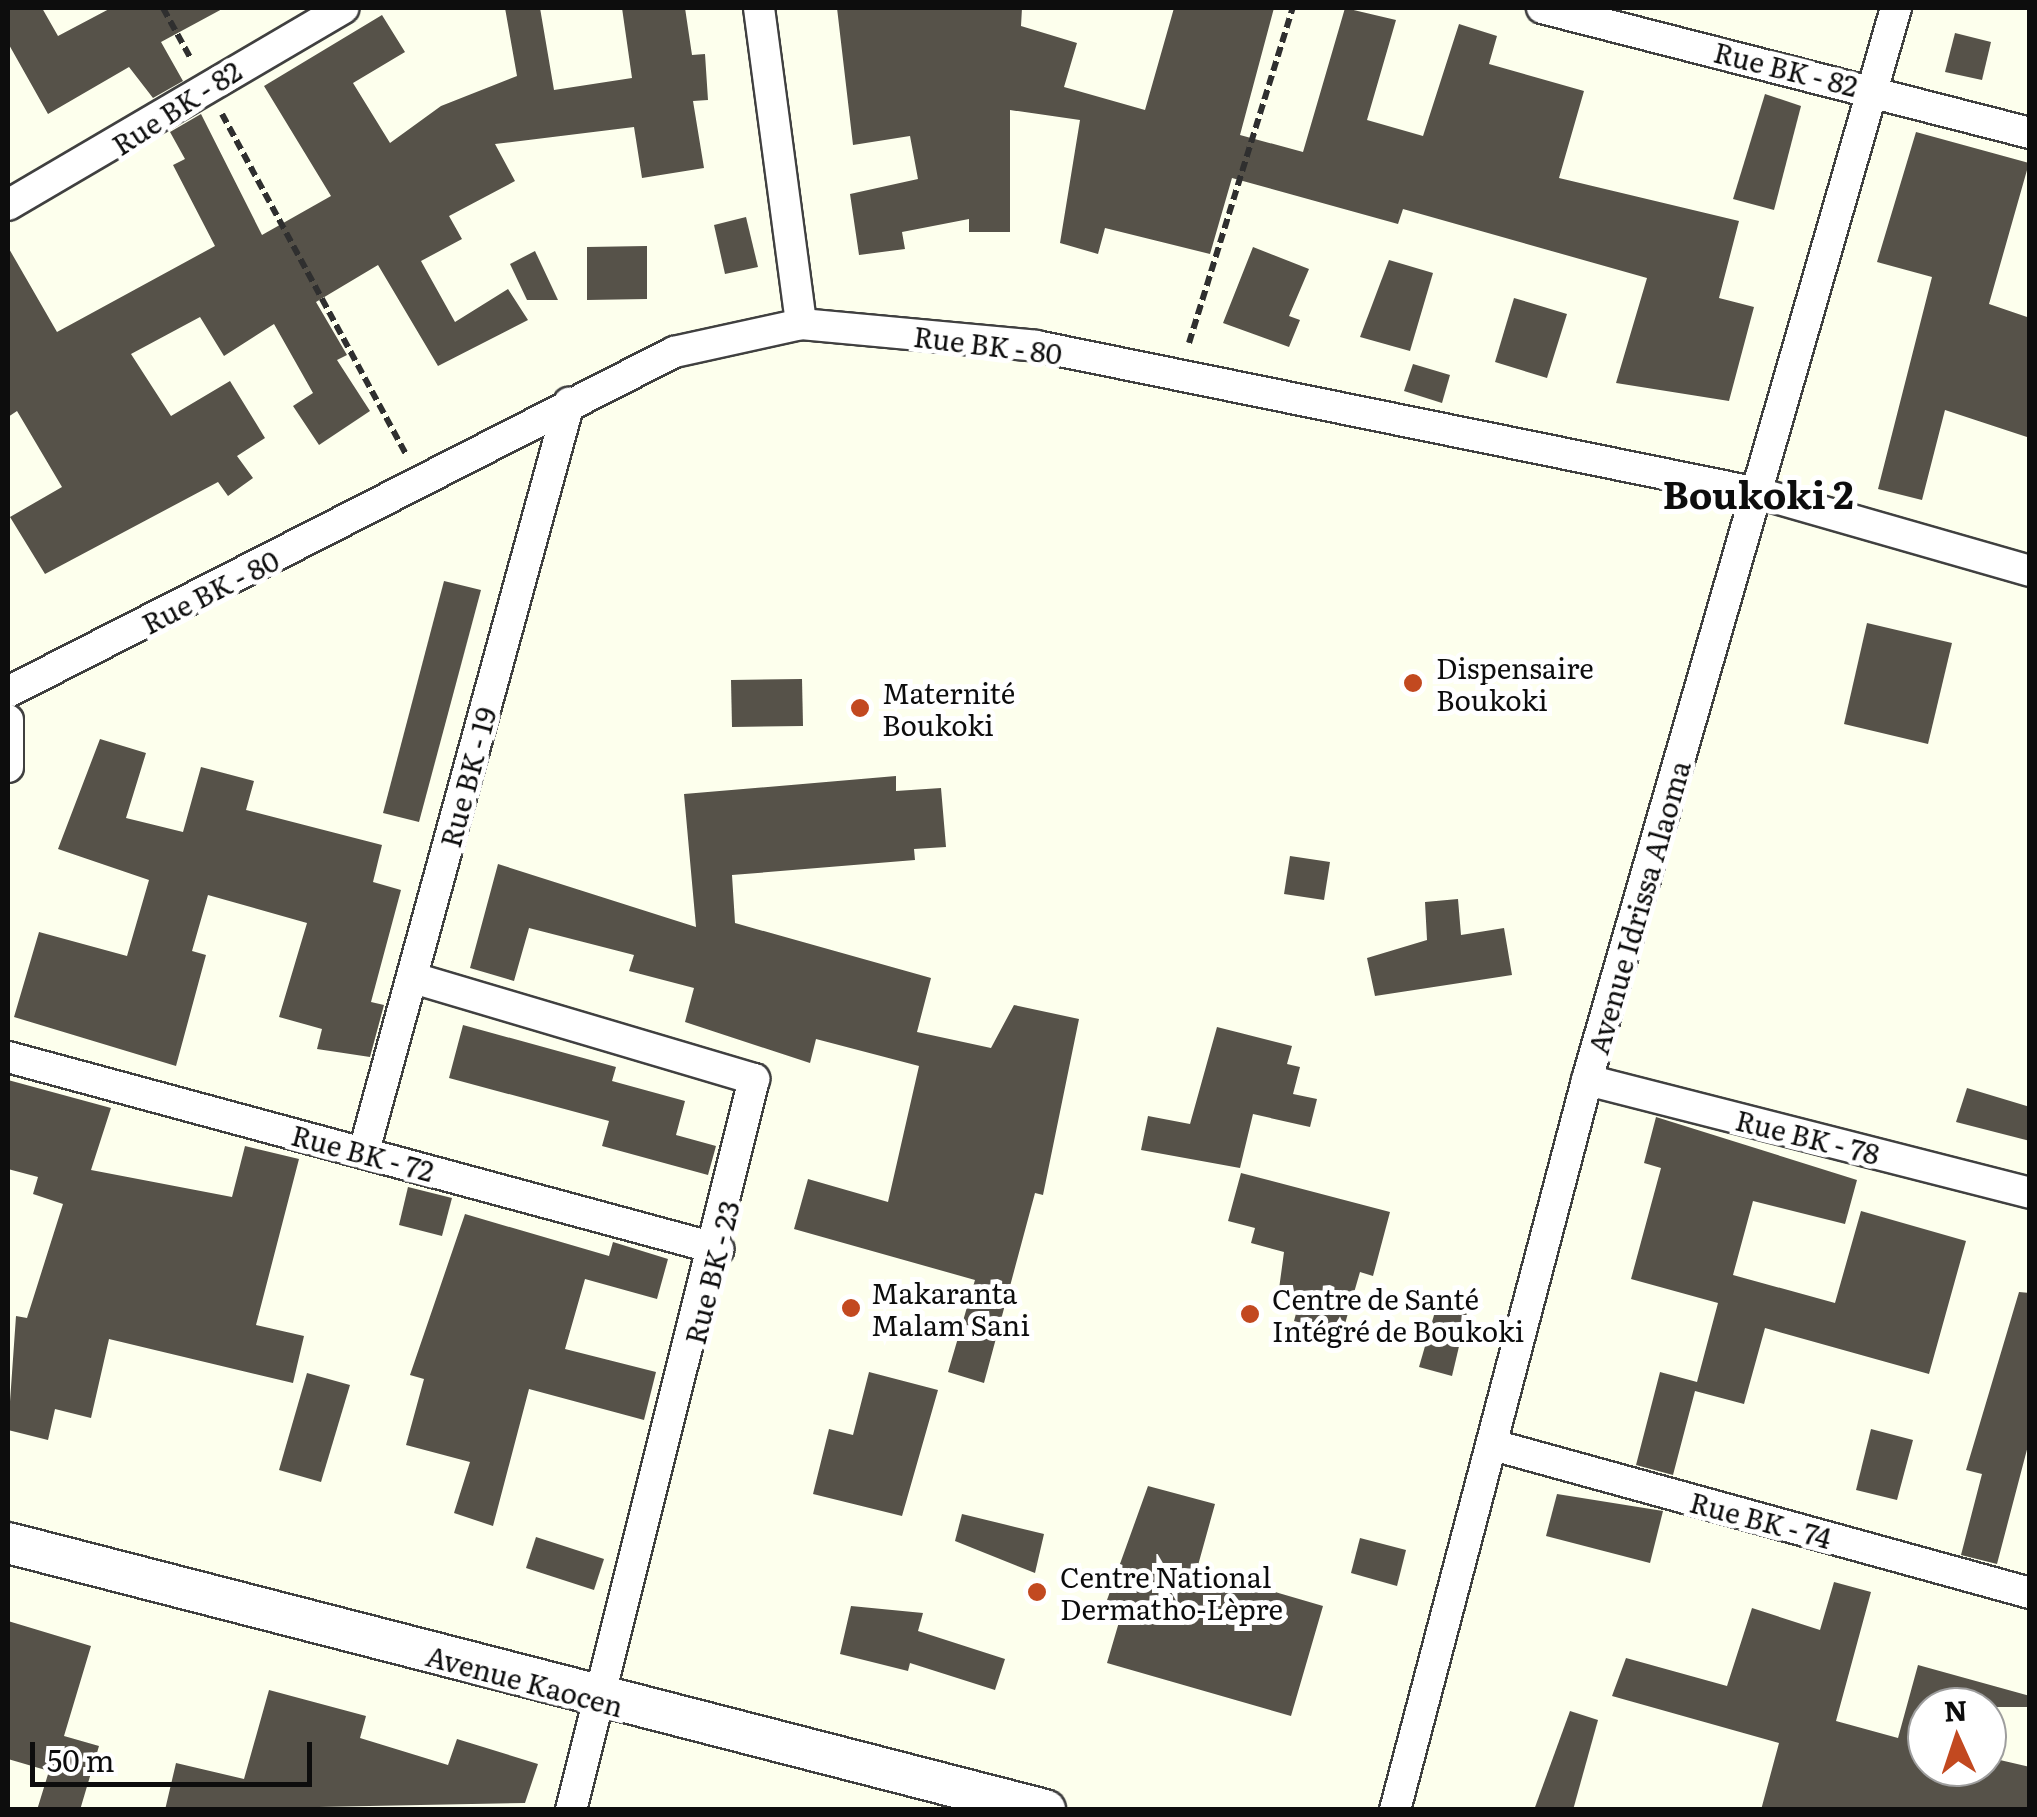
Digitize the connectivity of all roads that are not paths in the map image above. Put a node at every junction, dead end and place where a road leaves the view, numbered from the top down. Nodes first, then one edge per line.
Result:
1 (344, 8) edge
2 (760, 8) edge
3 (1542, 8) edge
4 (1896, 8) edge
5 (1870, 89) junction
6 (2030, 133) edge
7 (8, 205) edge
8 (802, 324) junction
9 (569, 402) junction
10 (1758, 492) junction
11 (2030, 571) edge
12 (8, 692) edge
13 (8, 720) edge
14 (8, 767) edge
15 (413, 978) junction
16 (8, 1057) edge
17 (1587, 1080) junction
18 (364, 1152) junction
19 (2030, 1193) edge
20 (718, 1249) junction
21 (1494, 1445) junction
22 (8, 1544) edge
23 (2030, 1593) edge
24 (600, 1700) junction
25 (571, 1810) edge
26 (1045, 1810) edge
27 (1395, 1810) edge

1 - 7 street, Rue BK - 82
2 - 8 street
3 - 5 street, Rue BK - 82
4 - 5 street, Avenue Idrissa Alaoma
5 - 6 street, Rue BK - 82
5 - 10 street, Avenue Idrissa Alaoma
8 - 9 street, Rue BK - 80
8 - 10 street, Rue BK - 80
9 - 12 street, Rue BK - 80
9 - 15 street, Rue BK - 19
10 - 11 street, Rue BK - 80
10 - 17 street, Avenue Idrissa Alaoma
13 - 14 street
15 - 18 street, Rue BK - 19
15 - 20 street, Rue BK - 23
16 - 18 street, Rue BK - 72
17 - 19 street, Rue BK - 78
17 - 21 street, Avenue Idrissa Alaoma
18 - 20 street, Rue BK - 72
20 - 24 street, Rue BK - 23
21 - 23 street, Rue BK - 74
21 - 27 street, Avenue Idrissa Alaoma
22 - 24 street, Avenue Kaocen
24 - 25 street, Rue BK - 23
24 - 26 street, Avenue Kaocen

